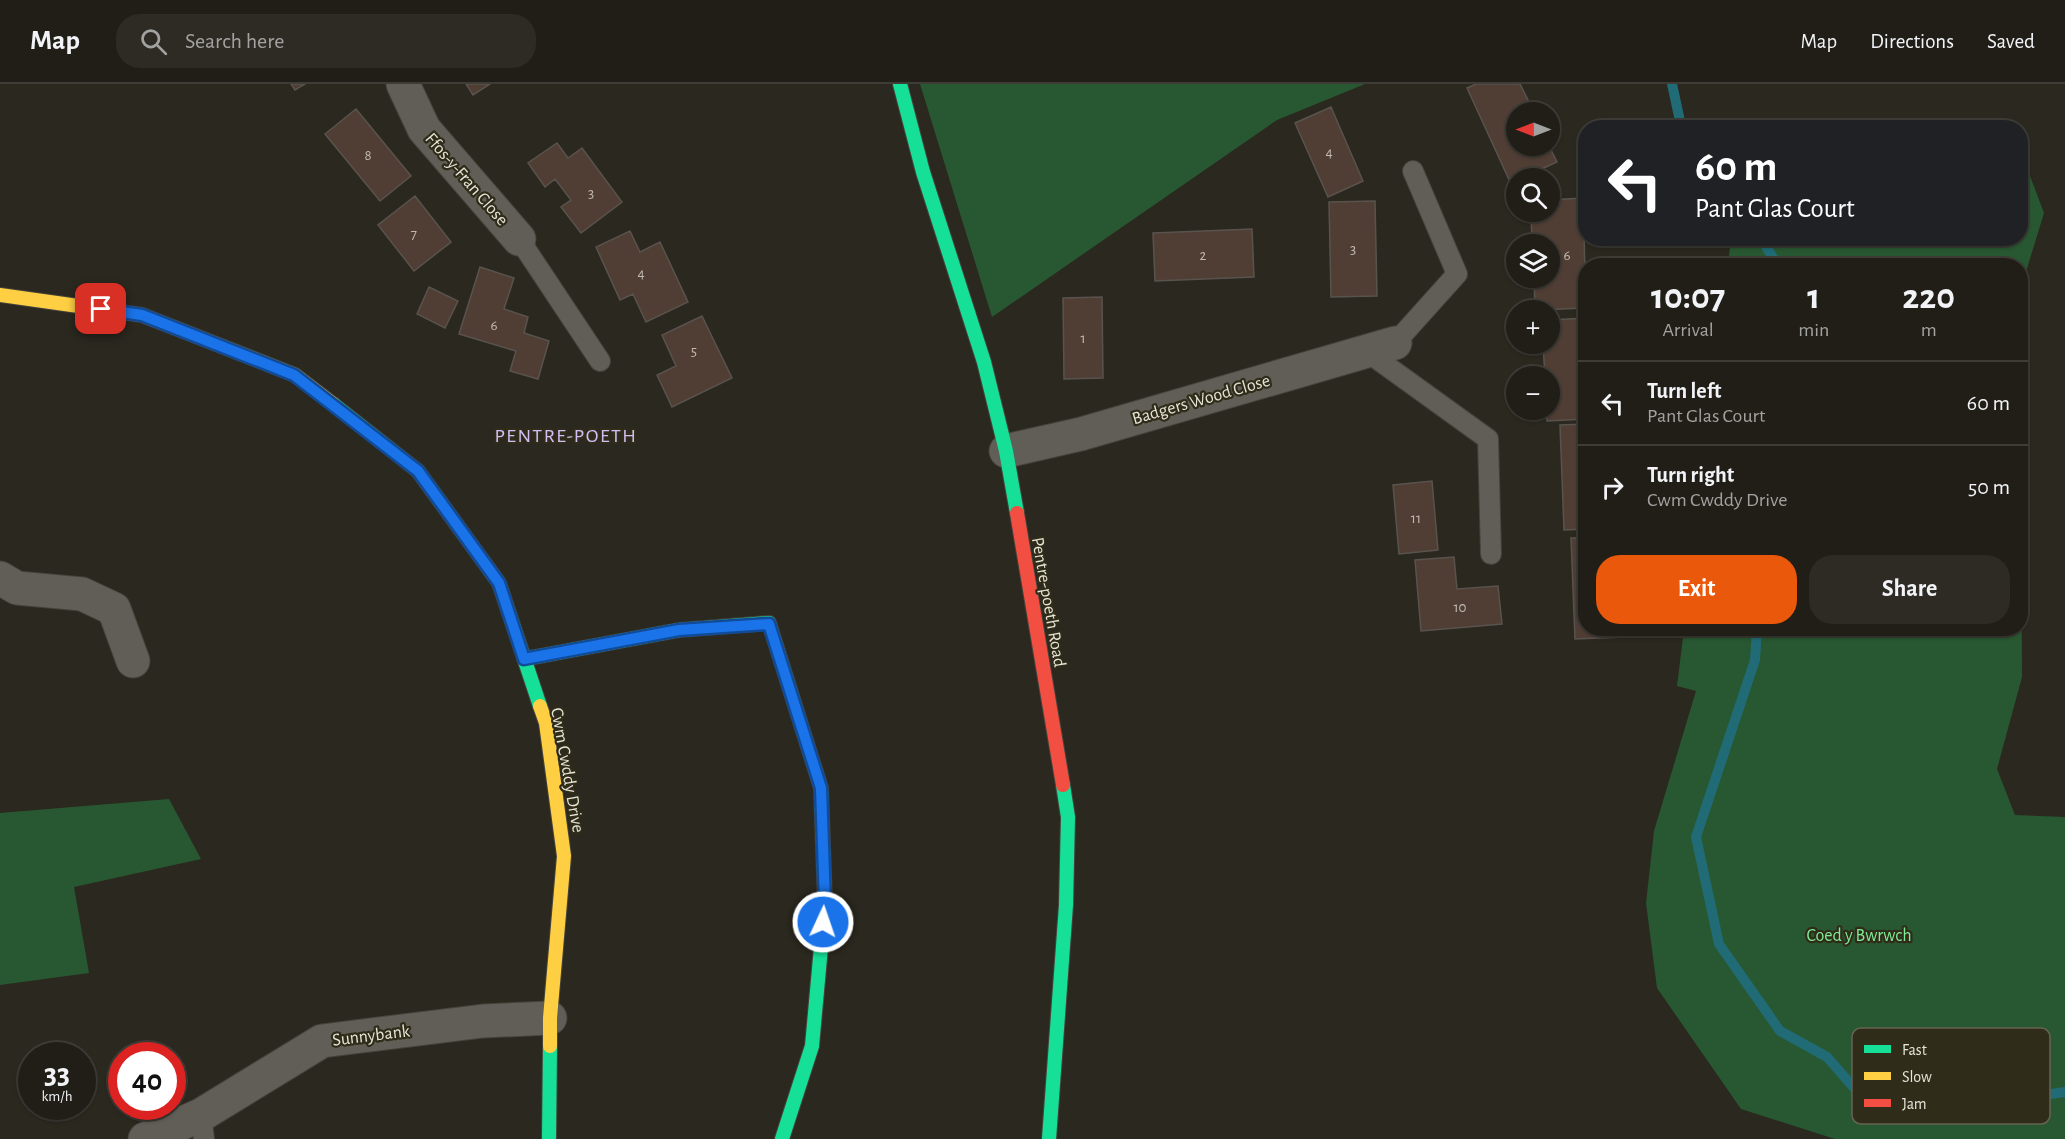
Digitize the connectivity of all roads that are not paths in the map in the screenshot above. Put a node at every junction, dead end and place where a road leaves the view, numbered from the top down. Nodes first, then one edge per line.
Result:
1 (403, 84) edge
2 (900, 84) edge
3 (1413, 171) dead end
4 (519, 239) joint
5 (0, 295) edge
6 (1381, 347) junction
7 (600, 361) dead end
8 (1006, 451) junction
9 (1491, 554) dead end
10 (0, 578) edge
11 (524, 659) junction
12 (134, 661) dead end
13 (550, 1018) junction
14 (203, 1127) edge
15 (145, 1139) edge
16 (549, 1139) edge
17 (782, 1139) edge
18 (1049, 1139) edge

1 - 4 street, Ffos-y-Fran Close
2 - 8 street, Pentre-poeth Road
3 - 6 lane
4 - 7 lane
5 - 11 street, Cwm Cwddy Drive
6 - 8 street, Badgers Wood Close
6 - 9 lane
8 - 18 street, Pentre-poeth Road
10 - 12 street
11 - 13 street, Cwm Cwddy Drive
11 - 17 street
13 - 14 street, Sunnybank
13 - 16 street, Cwm Cwddy Drive
14 - 15 street, Sunnybank

